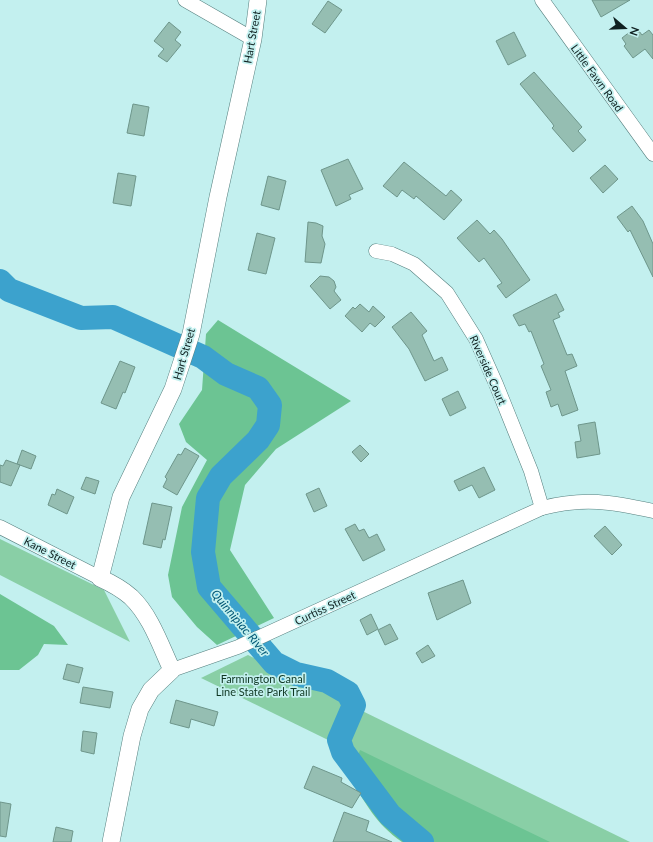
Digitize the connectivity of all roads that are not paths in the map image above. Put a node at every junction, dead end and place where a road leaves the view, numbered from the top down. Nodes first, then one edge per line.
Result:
1 (185, 0) edge
2 (258, 0) edge
3 (542, 0) edge
4 (252, 39) junction
5 (653, 154) edge
6 (376, 251) dead end
7 (542, 508) junction
8 (653, 511) edge
9 (0, 527) edge
10 (100, 578) junction
11 (172, 670) junction
12 (111, 842) edge

1 - 4 street
2 - 4 street, Hart Street
3 - 5 street, Little Fawn Road
4 - 10 street, Hart Street
6 - 7 street, Riverside Court
7 - 8 street, Curtiss Street
7 - 11 street, Curtiss Street
9 - 10 street, Kane Street
10 - 11 street
11 - 12 street, Curtiss Street

